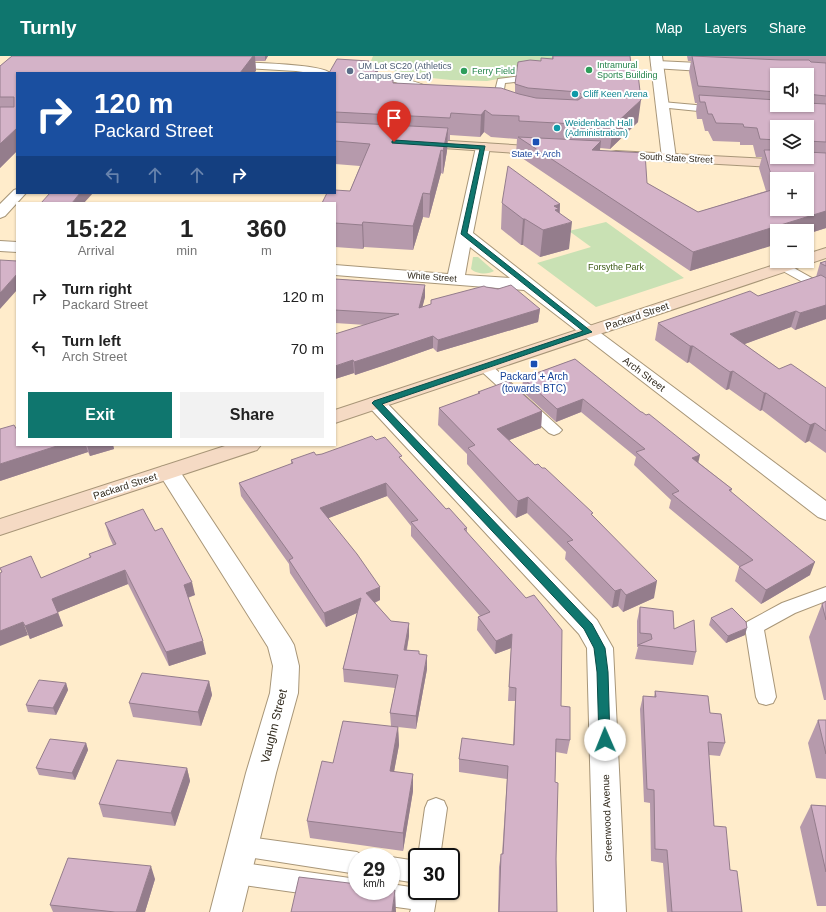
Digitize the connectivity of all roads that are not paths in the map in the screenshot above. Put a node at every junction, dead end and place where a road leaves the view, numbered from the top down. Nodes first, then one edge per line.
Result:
1 (656, 61) edge
2 (227, 65) edge
3 (732, 69) edge
4 (320, 72) edge
5 (538, 72) edge
6 (350, 75) edge
7 (440, 94) edge
8 (662, 105) junction
9 (508, 110) edge
10 (726, 110) edge
11 (406, 143) edge
12 (483, 147) junction
13 (558, 152) edge
14 (602, 154) edge
15 (669, 158) junction
16 (826, 166) edge
17 (18, 194) edge
18 (0, 213) edge
19 (464, 234) junction
20 (0, 246) edge
21 (16, 247) edge
22 (826, 253) edge
23 (814, 257) edge
24 (779, 268) edge
25 (788, 268) edge
26 (336, 270) edge
27 (456, 278) junction
28 (528, 285) junction
29 (826, 291) edge
30 (588, 332) junction
31 (485, 366) junction
32 (376, 403) junction
33 (336, 417) edge
34 (554, 430) dead end
35 (247, 446) edge
36 (168, 472) junction
37 (826, 512) edge
38 (0, 527) edge
39 (826, 594) edge
40 (766, 697) dead end
41 (436, 808) dead end
42 (242, 846) junction
43 (430, 848) edge
44 (348, 862) edge
45 (236, 872) junction
46 (348, 889) edge
47 (400, 896) edge
48 (226, 912) edge
49 (422, 912) edge
50 (610, 912) edge

1 - 3 street
1 - 8 street
2 - 4 lane
5 - 9 lane
6 - 7 lane
8 - 10 lane
8 - 15 street
11 - 12 main road
12 - 13 main road
12 - 19 street
14 - 15 main road, South State Street
15 - 16 main road, South State Street
17 - 18 street
19 - 27 street
19 - 28 street, Arch Street
20 - 21 street
22 - 23 main road
24 - 30 main road, Packard Street
25 - 29 lane
26 - 27 street, White Street
27 - 28 street, White Street
28 - 30 street, Arch Street
30 - 31 main road, Packard Street
30 - 37 street, Arch Street
31 - 32 main road, Packard Street
31 - 34 lane
32 - 33 main road, Packard Street
32 - 50 street, Greenwood Avenue
35 - 36 main road, Packard Street
36 - 38 main road, Packard Street
36 - 42 street, Vaughn Street
39 - 40 lane
41 - 43 lane
42 - 44 lane
42 - 45 street, Vaughn Street
45 - 46 lane
45 - 48 street, Vaughn Street
47 - 49 lane

